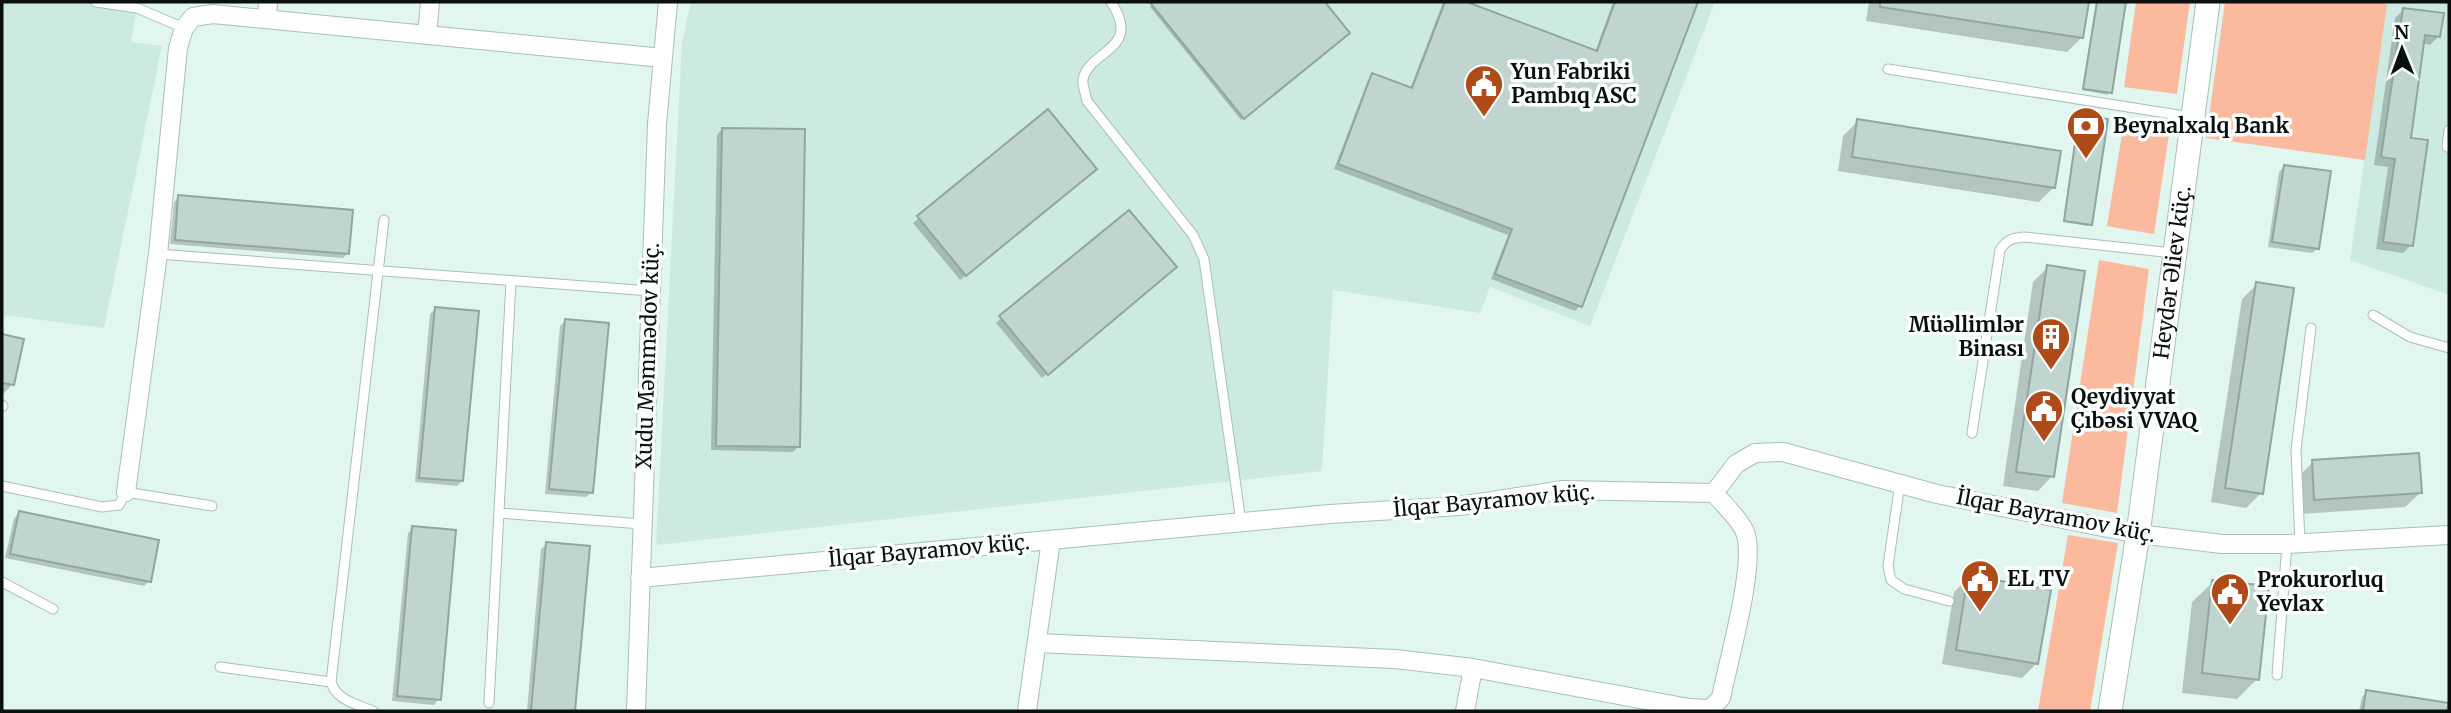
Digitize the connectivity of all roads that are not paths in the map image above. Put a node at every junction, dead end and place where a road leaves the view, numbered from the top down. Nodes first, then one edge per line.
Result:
1 (96, 2) edge
2 (430, 2) edge
3 (668, 2) edge
4 (1111, 2) edge
5 (2208, 2) edge
6 (268, 11) edge
7 (184, 28) junction
8 (427, 35) junction
9 (663, 58) junction
10 (1888, 69) dead end
11 (2192, 118) junction
12 (2449, 130) edge
13 (2447, 147) dead end
14 (384, 220) dead end
15 (2175, 253) junction
16 (158, 254) junction
17 (379, 271) junction
18 (511, 281) junction
19 (651, 291) junction
20 (2373, 315) dead end
21 (2311, 328) dead end
22 (2449, 348) edge
23 (1972, 433) dead end
24 (1900, 484) junction
25 (2, 486) edge
26 (126, 492) junction
27 (1714, 493) junction
28 (212, 506) dead end
29 (500, 513) junction
30 (1241, 522) junction
31 (642, 524) junction
32 (2138, 534) junction
33 (2449, 535) edge
34 (1051, 540) junction
35 (2294, 544) junction
36 (640, 578) junction
37 (2, 582) edge
38 (1949, 601) dead end
39 (53, 609) dead end
40 (1037, 643) junction
41 (220, 667) dead end
42 (1473, 668) junction
43 (2277, 675) dead end
44 (331, 682) junction
45 (489, 703) dead end
46 (373, 711) edge
47 (636, 711) edge
48 (1027, 711) edge
49 (1465, 711) edge
50 (2110, 711) edge

1 - 7 lane
2 - 8 street
3 - 9 street, Xudu Məmmədov küç.
4 - 30 lane
5 - 11 street, Heydər Əliev küç.
6 - 7 street
6 - 8 street
7 - 16 street
8 - 9 street
9 - 19 street, Xudu Məmmədov küç.
10 - 11 lane
11 - 15 street, Heydər Əliev küç.
12 - 13 lane
14 - 17 lane
15 - 23 lane
15 - 32 street, Heydər Əliev küç.
16 - 17 lane
16 - 26 street
17 - 18 lane
17 - 44 lane
18 - 19 lane
18 - 29 lane
19 - 31 street, Xudu Məmmədov küç.
20 - 22 lane
21 - 35 lane
24 - 27 street, İlqar Bayramov küç.
24 - 32 street, İlqar Bayramov küç.
24 - 38 lane
25 - 26 lane
26 - 28 lane
27 - 30 street, İlqar Bayramov küç.
27 - 42 street
29 - 31 lane
29 - 45 lane
30 - 34 street, İlqar Bayramov küç.
31 - 36 street, Xudu Məmmədov küç.
32 - 35 street, İlqar Bayramov küç.
32 - 50 street, Heydər Əliev küç.
33 - 35 street, İlqar Bayramov küç.
34 - 36 street, İlqar Bayramov küç.
34 - 40 street
35 - 43 lane
36 - 47 street, Xudu Məmmədov küç.
37 - 39 lane
40 - 42 street
40 - 48 street
41 - 44 lane
42 - 49 street
44 - 46 lane

